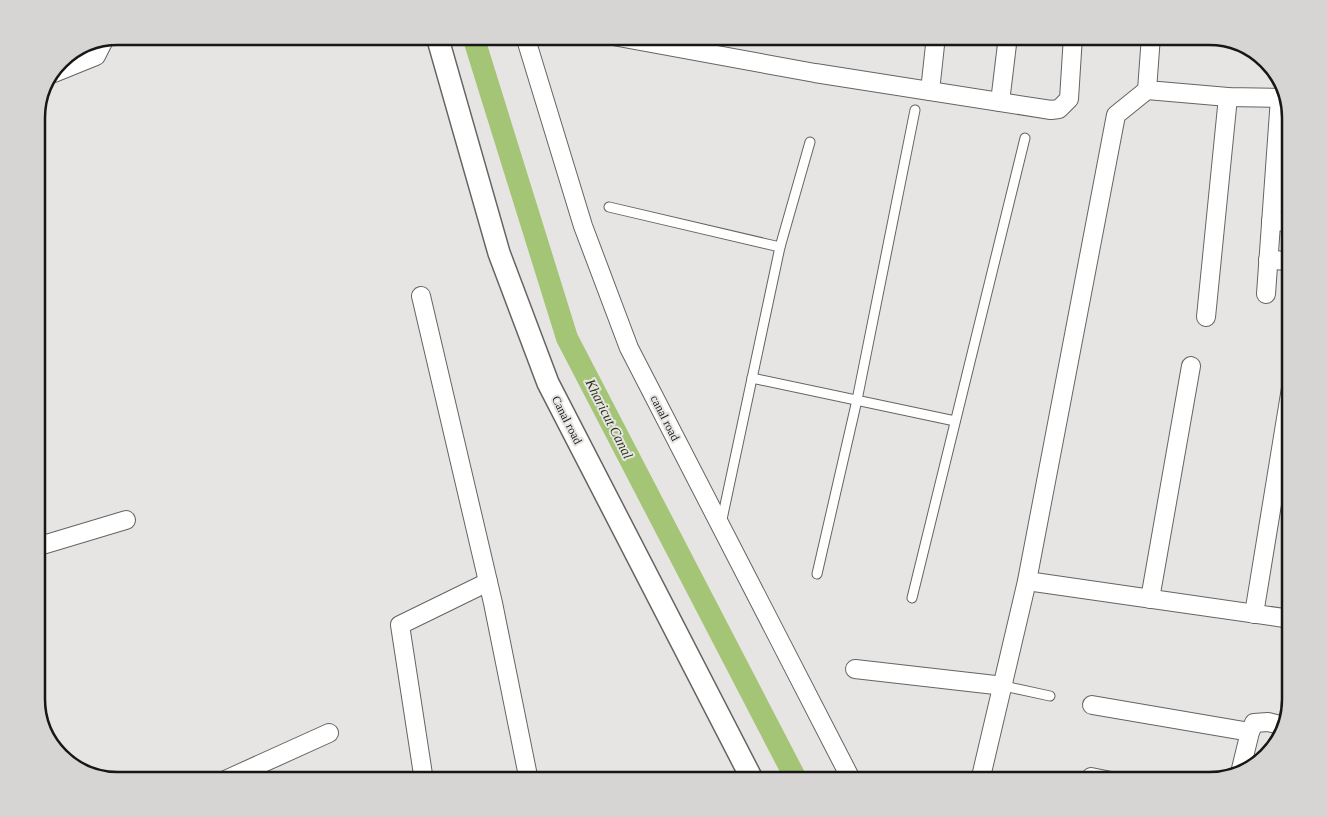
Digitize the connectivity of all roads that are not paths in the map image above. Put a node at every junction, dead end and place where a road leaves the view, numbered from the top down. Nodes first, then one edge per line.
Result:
1 (440, 45) edge
2 (528, 45) edge
3 (665, 45) edge
4 (935, 45) edge
5 (1007, 45) edge
6 (1072, 45) edge
7 (1151, 45) edge
8 (101, 48) edge
9 (63, 70) edge
10 (1147, 90) junction
11 (930, 91) junction
12 (1228, 97) junction
13 (1280, 98) edge
14 (1000, 102) junction
15 (915, 110) dead end
16 (1282, 111) edge
17 (1025, 138) dead end
18 (810, 142) dead end
19 (609, 207) dead end
20 (1271, 221) junction
21 (1282, 222) edge
22 (780, 247) junction
23 (1268, 260) junction
24 (1282, 261) edge
25 (1266, 294) dead end
26 (421, 296) dead end
27 (1206, 317) dead end
28 (1191, 366) dead end
29 (752, 378) junction
30 (857, 400) junction
31 (955, 421) junction
32 (1282, 443) edge
33 (126, 520) dead end
34 (721, 526) junction
35 (45, 544) edge
36 (817, 574) dead end
37 (1027, 581) junction
38 (488, 582) junction
39 (912, 598) dead end
40 (1150, 599) junction
41 (1254, 614) junction
42 (1282, 618) edge
43 (855, 669) dead end
44 (1004, 686) junction
45 (1050, 696) dead end
46 (1092, 704) dead end
47 (1277, 724) edge
48 (1250, 732) junction
49 (329, 733) dead end
50 (1242, 764) edge
51 (243, 772) edge
52 (423, 772) edge
53 (527, 772) edge
54 (748, 772) edge
55 (847, 772) edge
56 (982, 772) edge

1 - 54 street, Canal road
2 - 34 street, canal road
3 - 11 street
4 - 11 street
5 - 14 street
6 - 14 street
7 - 10 street
8 - 9 street
10 - 12 street
10 - 37 street
11 - 14 street
12 - 13 street
12 - 27 street
15 - 30 lane
16 - 20 street
17 - 31 lane
18 - 22 lane
19 - 22 lane
20 - 21 street
20 - 23 street
22 - 29 lane
23 - 24 street
23 - 25 street
26 - 38 street
28 - 40 street
29 - 30 lane
29 - 34 lane
30 - 31 lane
30 - 36 lane
31 - 39 lane
32 - 41 street
33 - 35 street
34 - 55 street, canal road
37 - 40 street
37 - 44 street
38 - 52 street
38 - 53 street
40 - 41 street
41 - 42 street
43 - 44 street
44 - 45 lane
44 - 56 street
46 - 48 street
47 - 48 street
48 - 50 street
49 - 51 street

